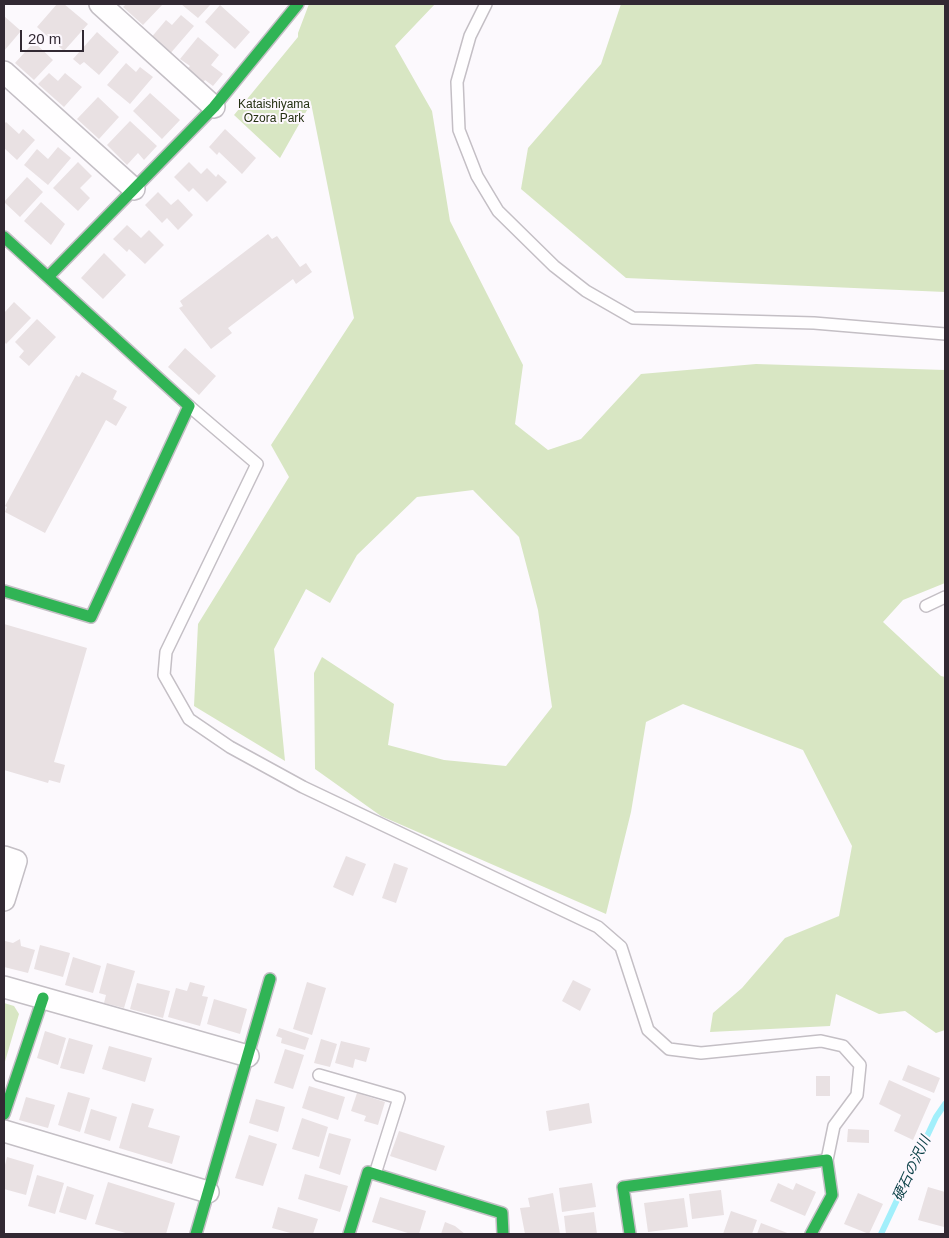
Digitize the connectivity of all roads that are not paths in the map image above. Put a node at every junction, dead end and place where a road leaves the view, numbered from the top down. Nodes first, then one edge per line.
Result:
1 (100, 4) edge
2 (486, 4) edge
3 (287, 8) edge
4 (4, 72) edge
5 (214, 107) junction
6 (134, 189) junction
7 (4, 237) edge
8 (48, 277) junction
9 (945, 334) edge
10 (189, 406) junction
11 (4, 591) edge
12 (945, 597) edge
13 (926, 606) dead end
14 (4, 857) edge
15 (4, 900) edge
16 (270, 979) dead end
17 (4, 987) edge
18 (43, 998) junction
19 (248, 1056) junction
20 (319, 1075) dead end
21 (4, 1114) edge
22 (4, 1131) edge
23 (826, 1160) junction
24 (375, 1174) junction
25 (208, 1192) junction
26 (196, 1234) edge
27 (350, 1234) edge
28 (503, 1234) edge
29 (630, 1234) edge
30 (811, 1234) edge

1 - 5 street
2 - 9 lane
3 - 5 street
4 - 6 street
5 - 6 street
6 - 8 street
7 - 8 street
8 - 10 street
10 - 11 street
10 - 23 lane
12 - 13 lane
14 - 15 street
16 - 19 street
17 - 18 street
18 - 19 street
18 - 21 street
19 - 25 street
20 - 24 lane
22 - 25 street
23 - 29 street
23 - 30 street
24 - 27 street
24 - 28 street
25 - 26 street

